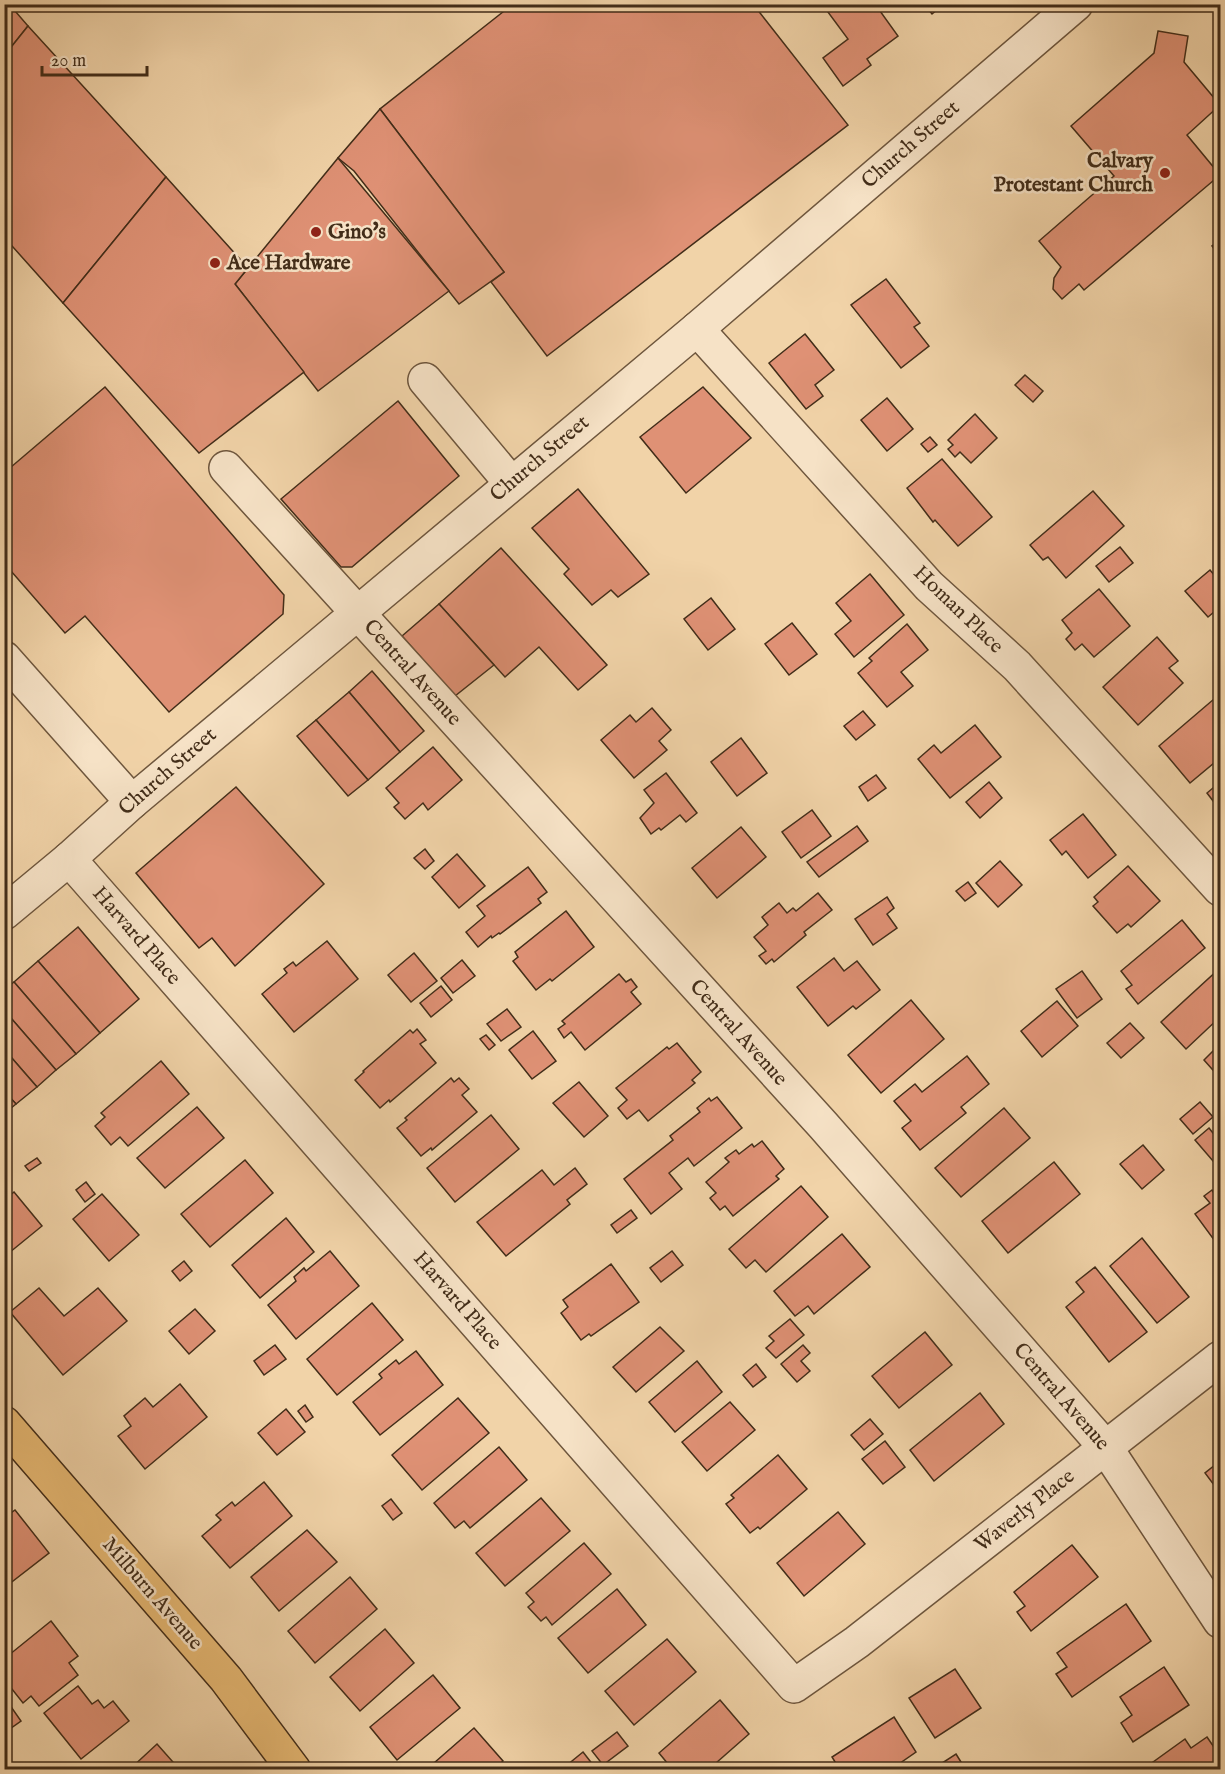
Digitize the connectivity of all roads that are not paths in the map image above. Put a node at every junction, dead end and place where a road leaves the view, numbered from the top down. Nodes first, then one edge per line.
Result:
1 (1076, 4) edge
2 (697, 329) junction
3 (425, 380) dead end
4 (226, 468) dead end
5 (511, 483) junction
6 (356, 612) junction
7 (4, 658) edge
8 (132, 802) junction
9 (69, 859) junction
10 (1221, 889) edge
11 (4, 913) edge
12 (1221, 1358) edge
13 (6, 1427) edge
14 (1106, 1448) junction
15 (1221, 1621) edge
16 (857, 1642) joint
17 (294, 1770) edge

1 - 2 street, Church Street
2 - 5 street, Church Street
2 - 10 street, Homan Place
3 - 5 street
4 - 6 street, Central Avenue
5 - 6 street, Church Street
6 - 8 street, Church Street
6 - 14 street, Central Avenue
7 - 8 street
8 - 9 street, Church Street
9 - 11 street, Church Street
9 - 16 street, Harvard Place
12 - 14 street, Waverly Place
13 - 17 main road, Milburn Avenue
14 - 15 street, Central Avenue
14 - 16 street, Waverly Place

